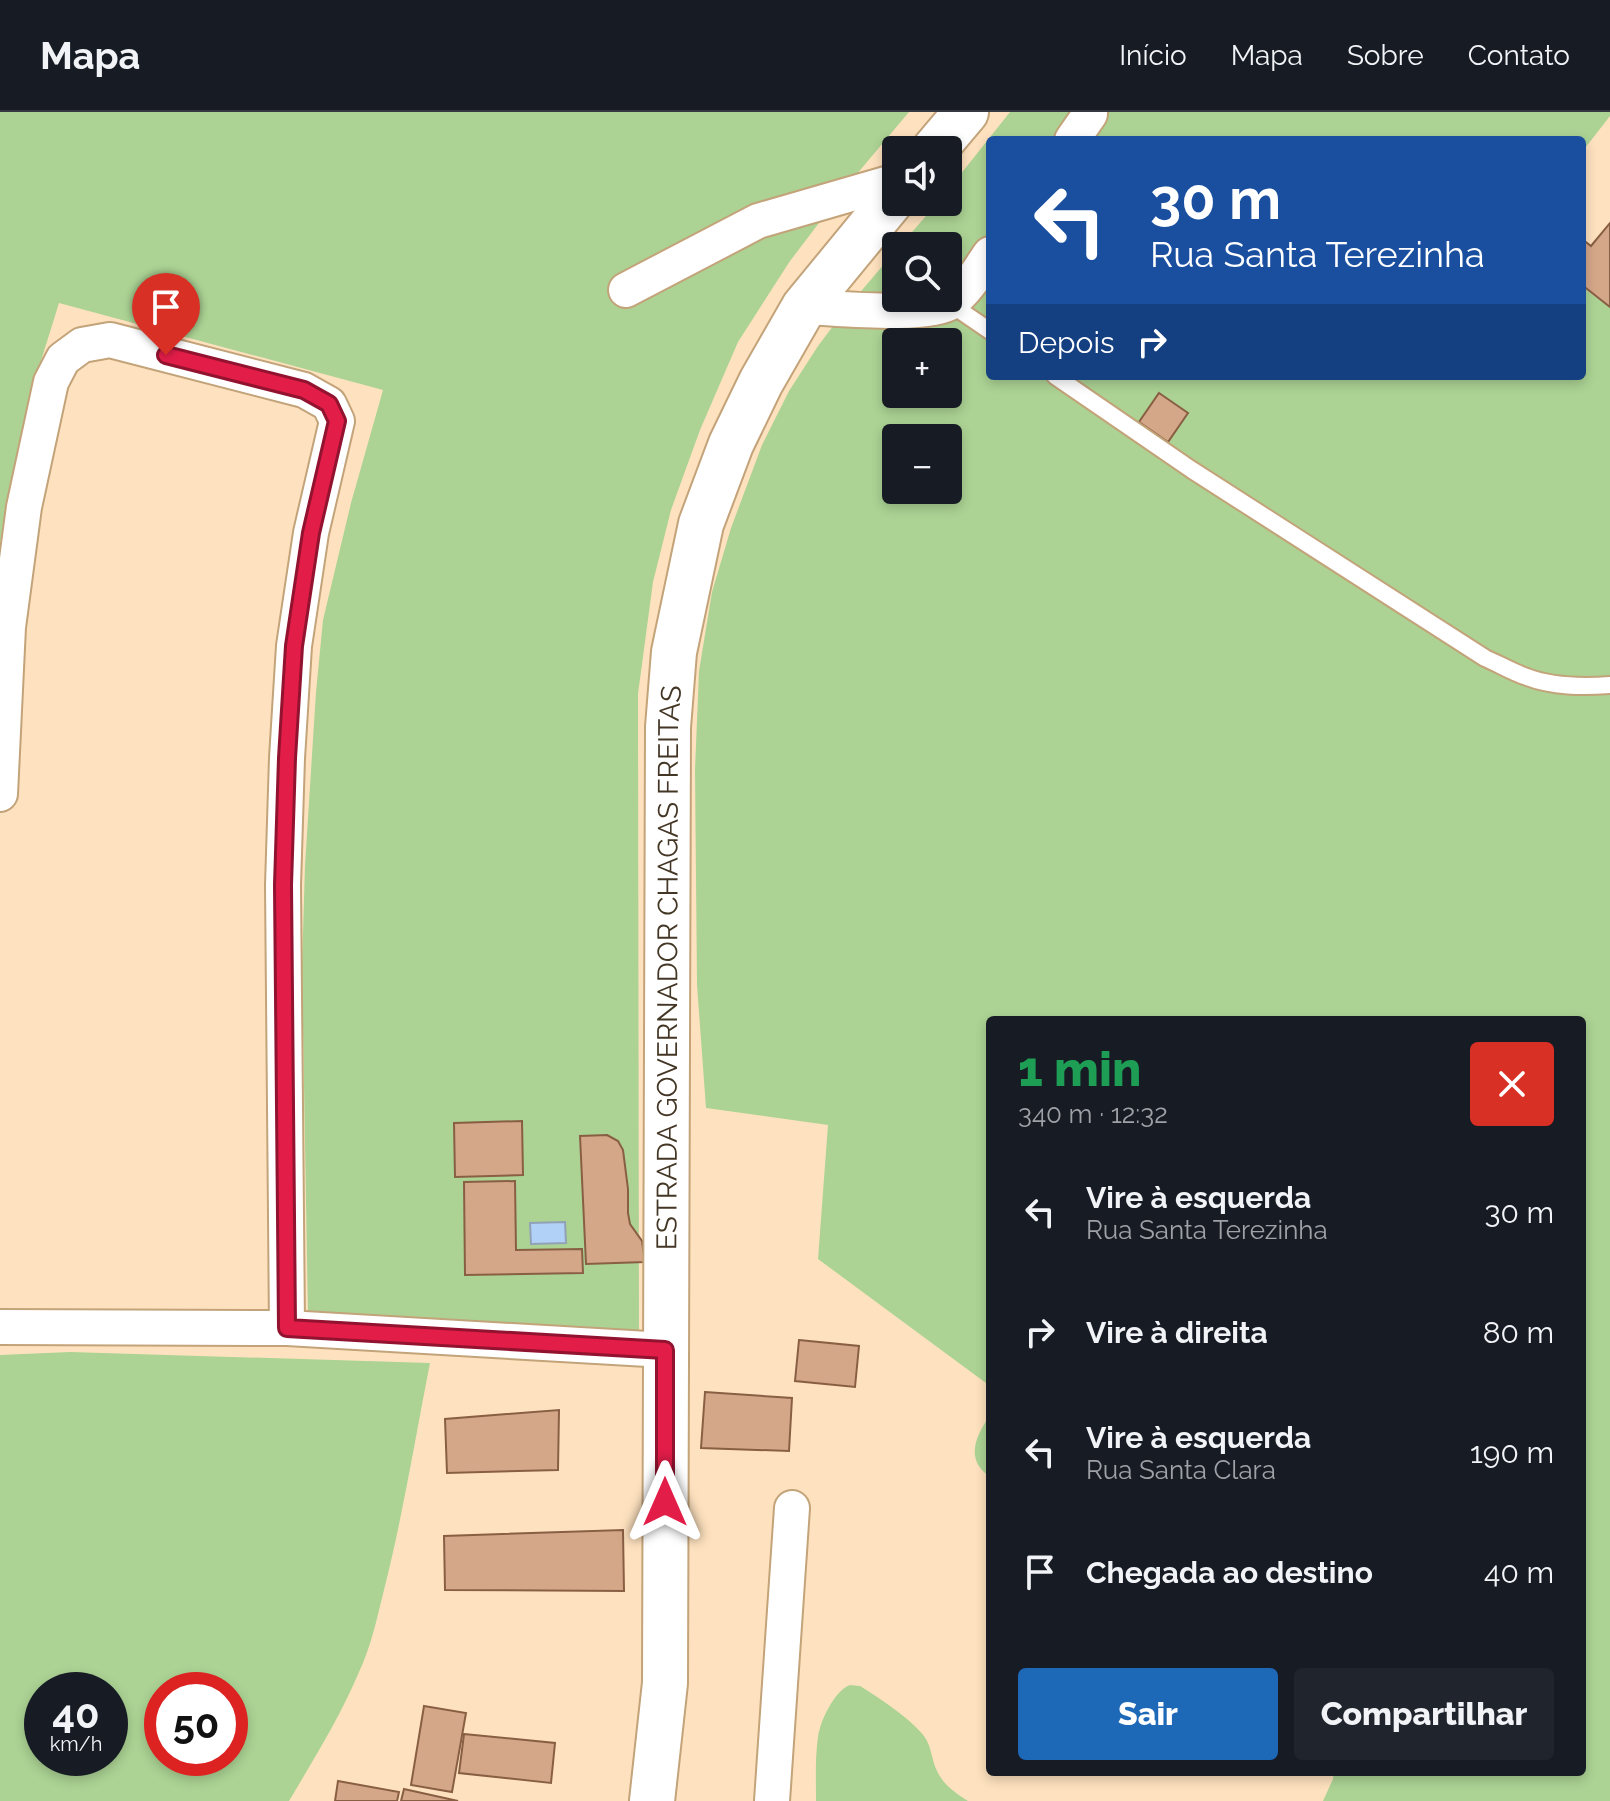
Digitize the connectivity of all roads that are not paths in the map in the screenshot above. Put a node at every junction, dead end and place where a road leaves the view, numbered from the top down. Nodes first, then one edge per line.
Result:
1 (966, 112) edge
2 (946, 136) edge
3 (882, 185) edge
4 (882, 212) edge
5 (986, 260) edge
6 (626, 290) dead end
7 (962, 292) edge
8 (804, 307) junction
9 (882, 310) edge
10 (962, 312) edge
11 (986, 328) edge
12 (1061, 380) edge
13 (1610, 685) edge
14 (0, 794) edge
15 (0, 1327) edge
16 (287, 1328) junction
17 (665, 1350) junction
18 (792, 1508) dead end
19 (652, 1801) edge
20 (772, 1801) edge

1 - 2 main road
3 - 6 street
4 - 8 main road, ESTRADA GOVERNADOR CHAGAS FREITAS
5 - 7 street
8 - 9 street
8 - 17 main road, ESTRADA GOVERNADOR CHAGAS FREITAS
10 - 11 lane
12 - 13 lane
14 - 16 street
15 - 16 street
16 - 17 street
17 - 19 main road, ESTRADA GOVERNADOR CHAGAS FREITAS
18 - 20 street

